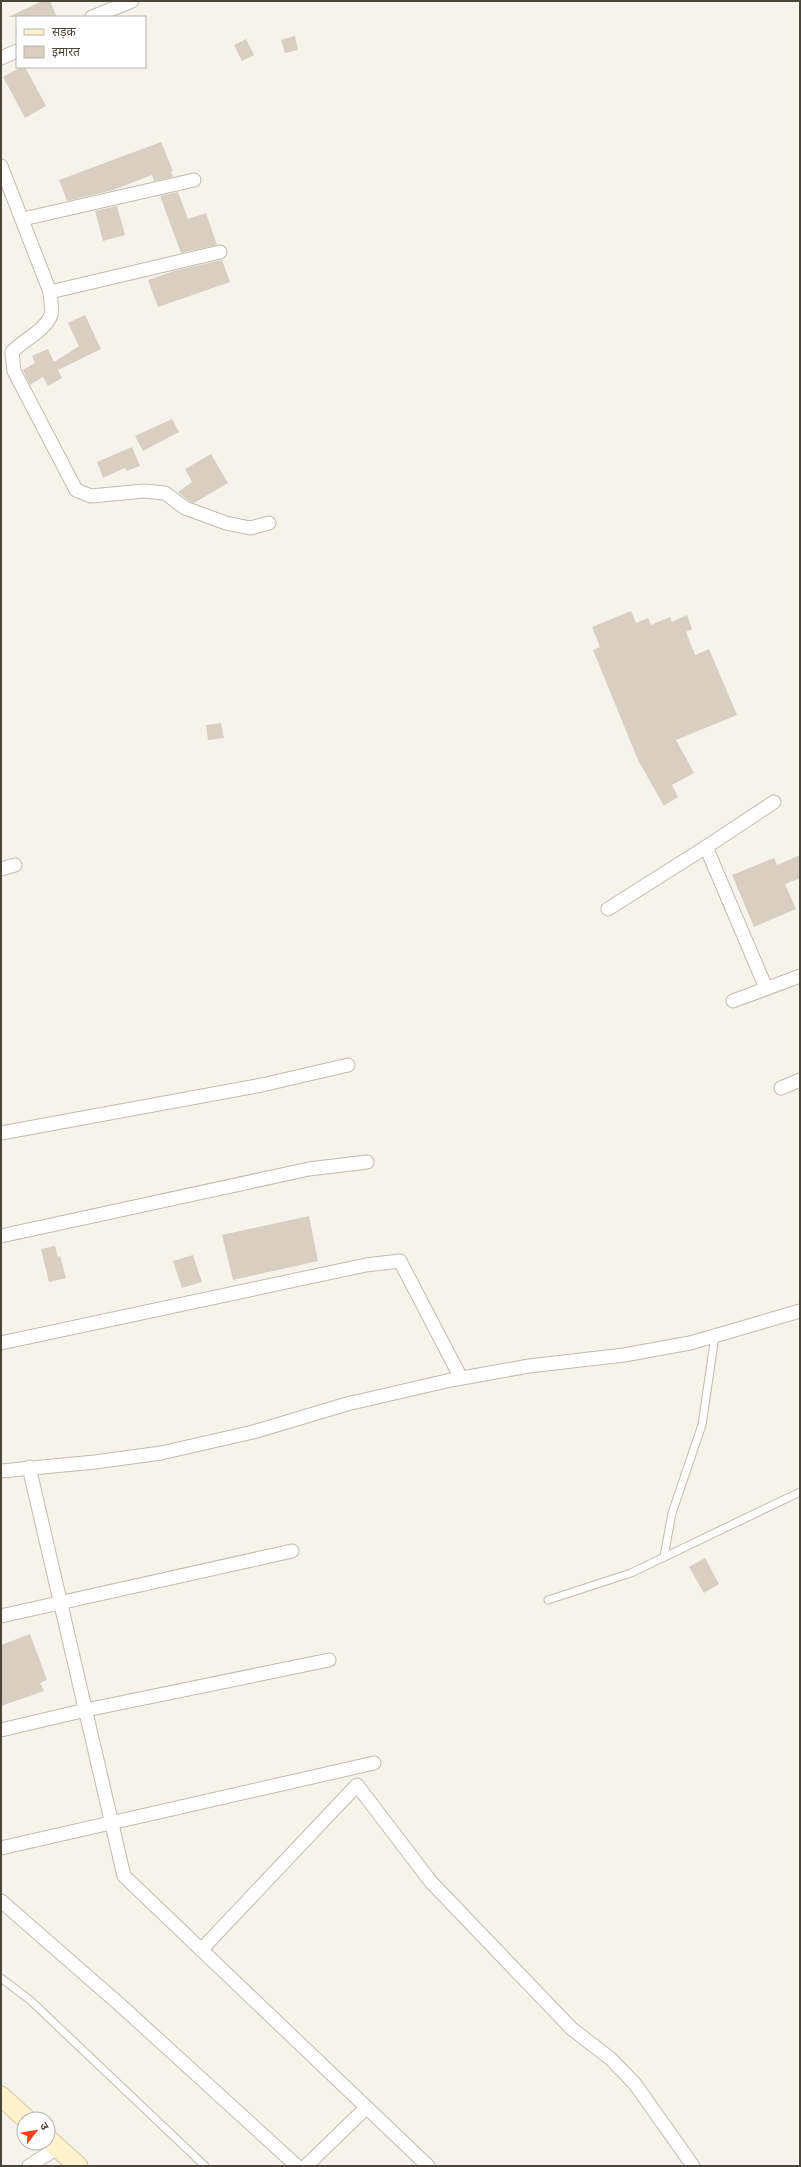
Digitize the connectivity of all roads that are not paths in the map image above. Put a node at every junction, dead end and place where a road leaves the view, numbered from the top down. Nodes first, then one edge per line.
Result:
1 (132, 1) edge
2 (94, 16) edge
3 (16, 51) edge
4 (1, 58) edge
5 (1, 166) edge
6 (194, 180) dead end
7 (23, 219) junction
8 (220, 252) dead end
9 (50, 292) junction
10 (269, 524) dead end
11 (774, 802) dead end
12 (706, 847) junction
13 (15, 865) dead end
14 (1, 869) edge
15 (608, 909) dead end
16 (800, 976) edge
17 (766, 988) junction
18 (733, 1001) dead end
19 (348, 1065) dead end
20 (800, 1080) edge
21 (781, 1088) dead end
22 (1, 1133) edge
23 (367, 1162) dead end
24 (1, 1236) edge
25 (800, 1311) edge
26 (715, 1336) junction
27 (1, 1343) edge
28 (460, 1378) junction
29 (29, 1467) junction
30 (1, 1471) edge
31 (800, 1492) edge
32 (292, 1551) dead end
33 (664, 1557) junction
34 (548, 1600) dead end
35 (62, 1602) junction
36 (1, 1616) edge
37 (329, 1660) dead end
38 (86, 1710) junction
39 (1, 1730) edge
40 (374, 1763) dead end
41 (112, 1822) junction
42 (1, 1848) edge
43 (1, 1901) edge
44 (201, 1950) junction
45 (1, 1978) edge
46 (1, 2096) edge
47 (366, 2108) junction
48 (17, 2111) edge
49 (56, 2147) edge
50 (45, 2151) edge
51 (28, 2166) edge
52 (78, 2166) edge
53 (205, 2166) edge
54 (297, 2166) edge
55 (306, 2166) edge
56 (428, 2166) edge
57 (693, 2166) edge

1 - 2 street
3 - 4 street
5 - 7 street
6 - 7 street
7 - 9 street
8 - 9 street
9 - 10 street
11 - 12 street
12 - 15 street
12 - 17 street
13 - 14 street
16 - 17 street
17 - 18 street
19 - 22 street
20 - 21 street
23 - 24 street
25 - 26 street
26 - 28 street
26 - 33 lane
27 - 28 street
28 - 29 street
29 - 30 street
29 - 35 street
31 - 33 lane
32 - 35 street
33 - 34 lane
35 - 36 street
35 - 38 street
37 - 38 street
38 - 39 street
38 - 41 street
40 - 41 street
41 - 42 street
41 - 44 street
43 - 54 street
44 - 47 street
44 - 57 street
45 - 53 lane
46 - 48 main road
47 - 55 street
47 - 56 street
49 - 52 main road
50 - 51 street

